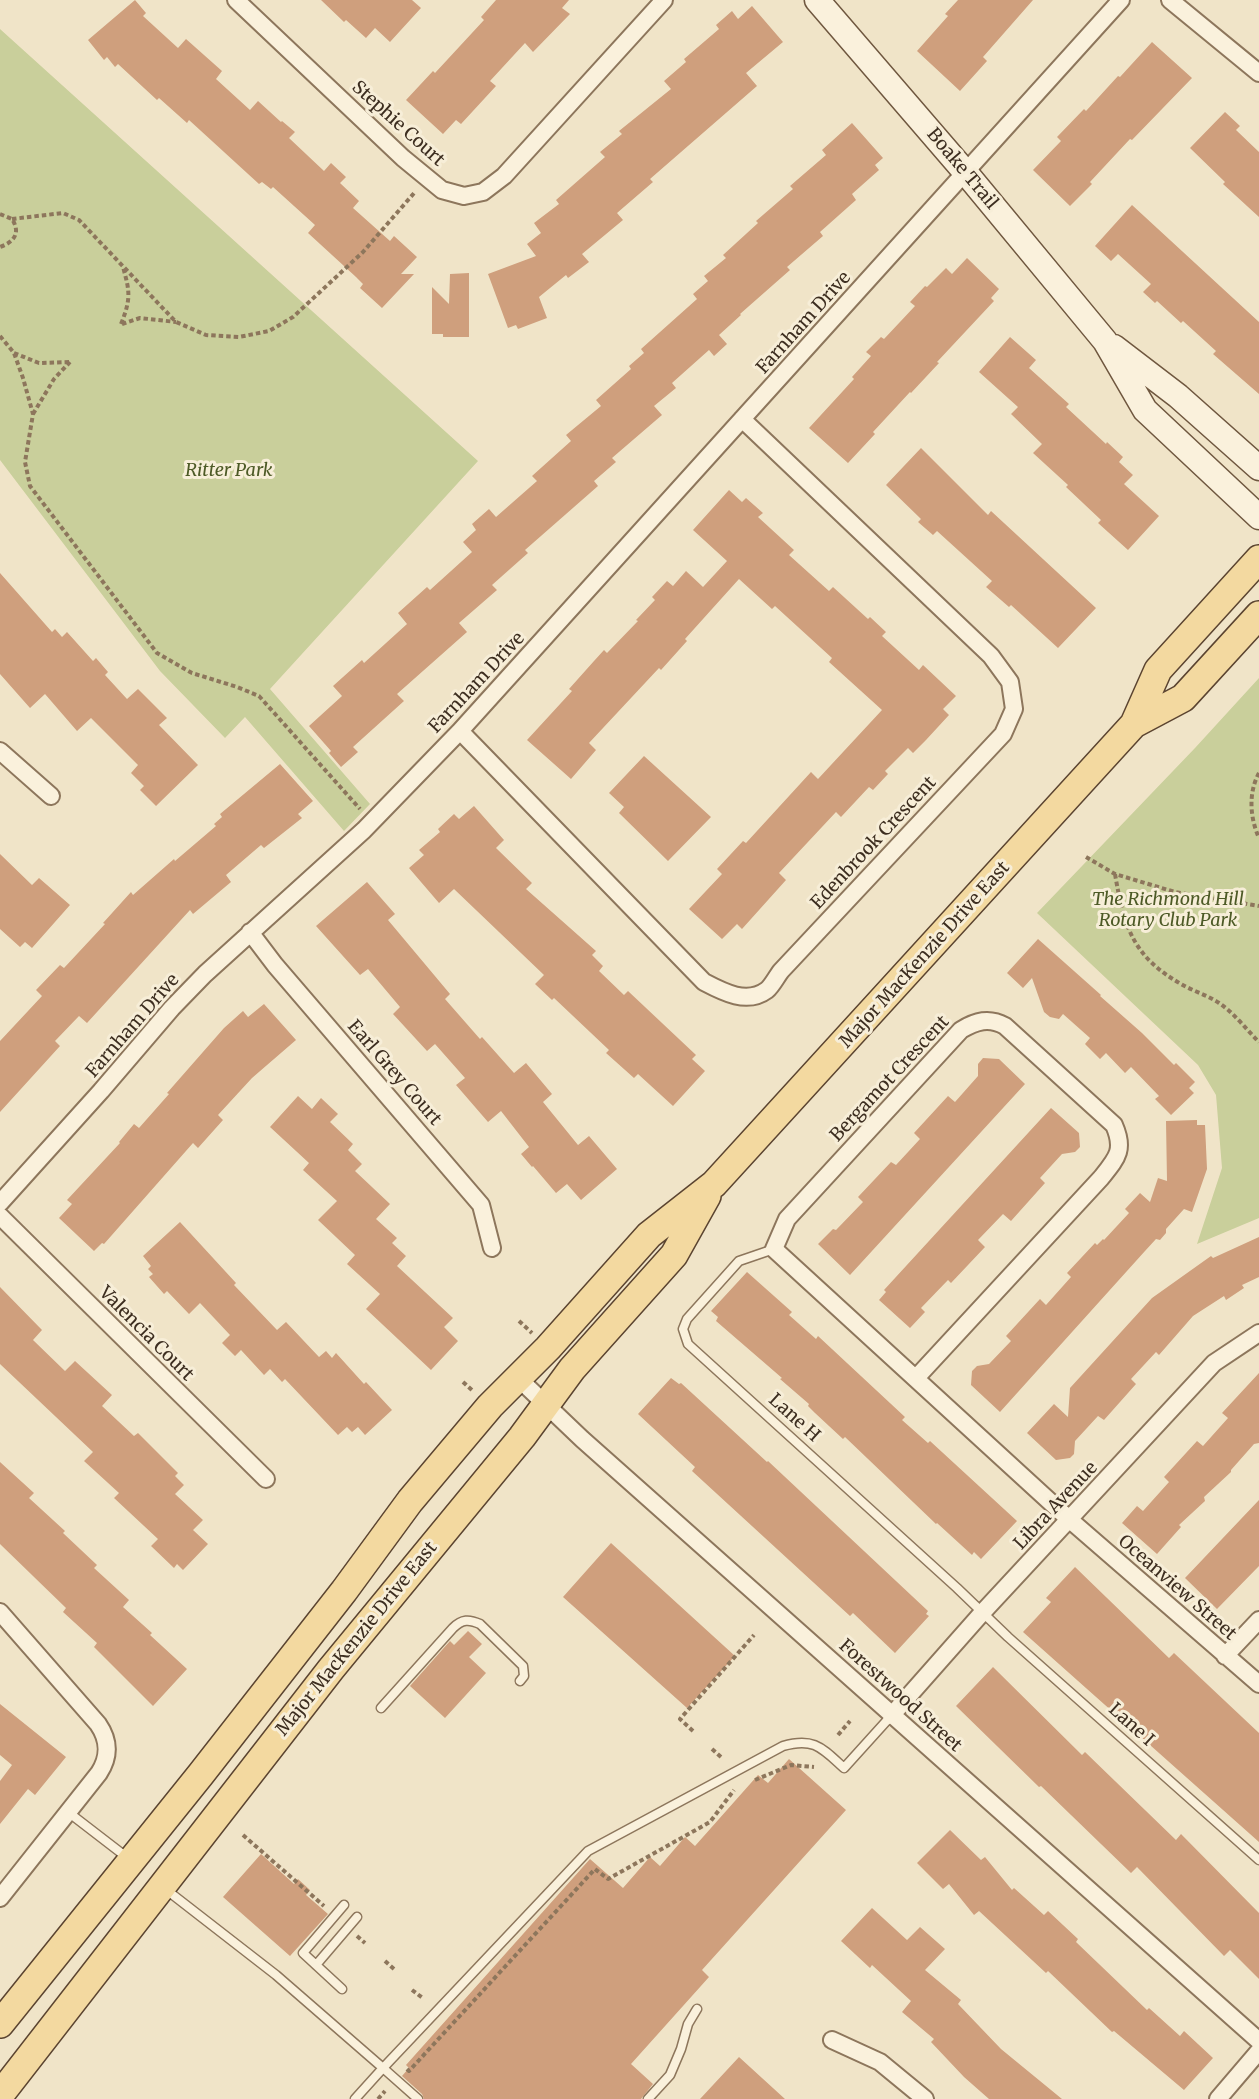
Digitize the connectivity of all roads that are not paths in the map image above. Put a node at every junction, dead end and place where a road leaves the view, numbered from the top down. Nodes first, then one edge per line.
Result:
1 (236, 0) edge
2 (664, 0) edge
3 (817, 0) edge
4 (1121, 0) edge
5 (1170, 0) edge
6 (1259, 73) edge
7 (966, 173) junction
8 (1105, 340) junction
9 (742, 419) junction
10 (1259, 468) edge
11 (1259, 517) edge
12 (1259, 559) edge
13 (1259, 615) edge
14 (1134, 724) junction
15 (460, 731) junction
16 (0, 751) edge
17 (51, 796) dead end
18 (250, 932) junction
19 (714, 1184) junction
20 (0, 1203) edge
21 (0, 1216) edge
22 (492, 1248) dead end
23 (774, 1249) junction
24 (1259, 1333) edge
25 (517, 1377) junction
26 (916, 1378) junction
27 (546, 1405) junction
28 (266, 1479) dead end
29 (1070, 1520) junction
30 (0, 1612) edge
31 (982, 1613) junction
32 (1259, 1620) edge
33 (1225, 1656) junction
34 (520, 1681) dead end
35 (1259, 1684) edge
36 (381, 1708) dead end
37 (891, 1716) junction
38 (68, 1812) junction
39 (1259, 1860) edge
40 (132, 1861) junction
41 (163, 1887) junction
42 (0, 1898) edge
43 (344, 1905) dead end
44 (357, 1917) dead end
45 (316, 1965) junction
46 (342, 1989) dead end
47 (697, 2009) dead end
48 (0, 2024) edge
49 (832, 2040) dead end
50 (1259, 2042) edge
51 (1259, 2052) edge
52 (383, 2068) junction
53 (0, 2095) edge
54 (355, 2099) edge
55 (418, 2099) edge
56 (648, 2099) edge
57 (925, 2099) edge
58 (1218, 2099) edge

1 - 2 street, Stephie Court
3 - 7 street, Boake Trail
4 - 7 street, Farnham Drive
5 - 6 street
7 - 8 street, Boake Trail
7 - 9 street, Farnham Drive
8 - 10 street, Boake Trail
8 - 11 street, Boake Trail
9 - 15 street, Farnham Drive
9 - 15 street, Edenbrook Crescent
12 - 14 main road, Major MacKenzie Drive East
13 - 14 main road, Major MacKenzie Drive East
14 - 19 main road, Major MacKenzie Drive East
15 - 18 street, Farnham Drive
16 - 17 street
18 - 20 street, Farnham Drive
18 - 22 street, Earl Grey Court
19 - 25 main road, Major MacKenzie Drive East
19 - 27 main road, Major MacKenzie Drive East
21 - 28 street, Valencia Court
23 - 26 street
23 - 26 street, Bergamot Crescent
23 - 31 lane, Lane H
24 - 29 street, Libra Avenue
25 - 27 street, Forestwood Street
25 - 40 main road, Major MacKenzie Drive East
26 - 29 street
27 - 37 street, Forestwood Street
27 - 41 main road, Major MacKenzie Drive East
29 - 31 street, Libra Avenue
29 - 33 street, Oceanview Street
30 - 38 street
31 - 37 street, Libra Avenue
31 - 39 lane, Lane I
32 - 33 street
33 - 35 street, Oceanview Street
34 - 36 lane
37 - 50 street, Forestwood Street
37 - 52 lane
38 - 40 lane
38 - 42 street
40 - 41 main road
40 - 48 main road, Major MacKenzie Drive East
41 - 52 lane
41 - 53 main road, Major MacKenzie Drive East
43 - 45 lane
44 - 45 lane
45 - 46 lane
47 - 56 lane
49 - 57 street
51 - 58 street
52 - 54 lane
52 - 55 lane

